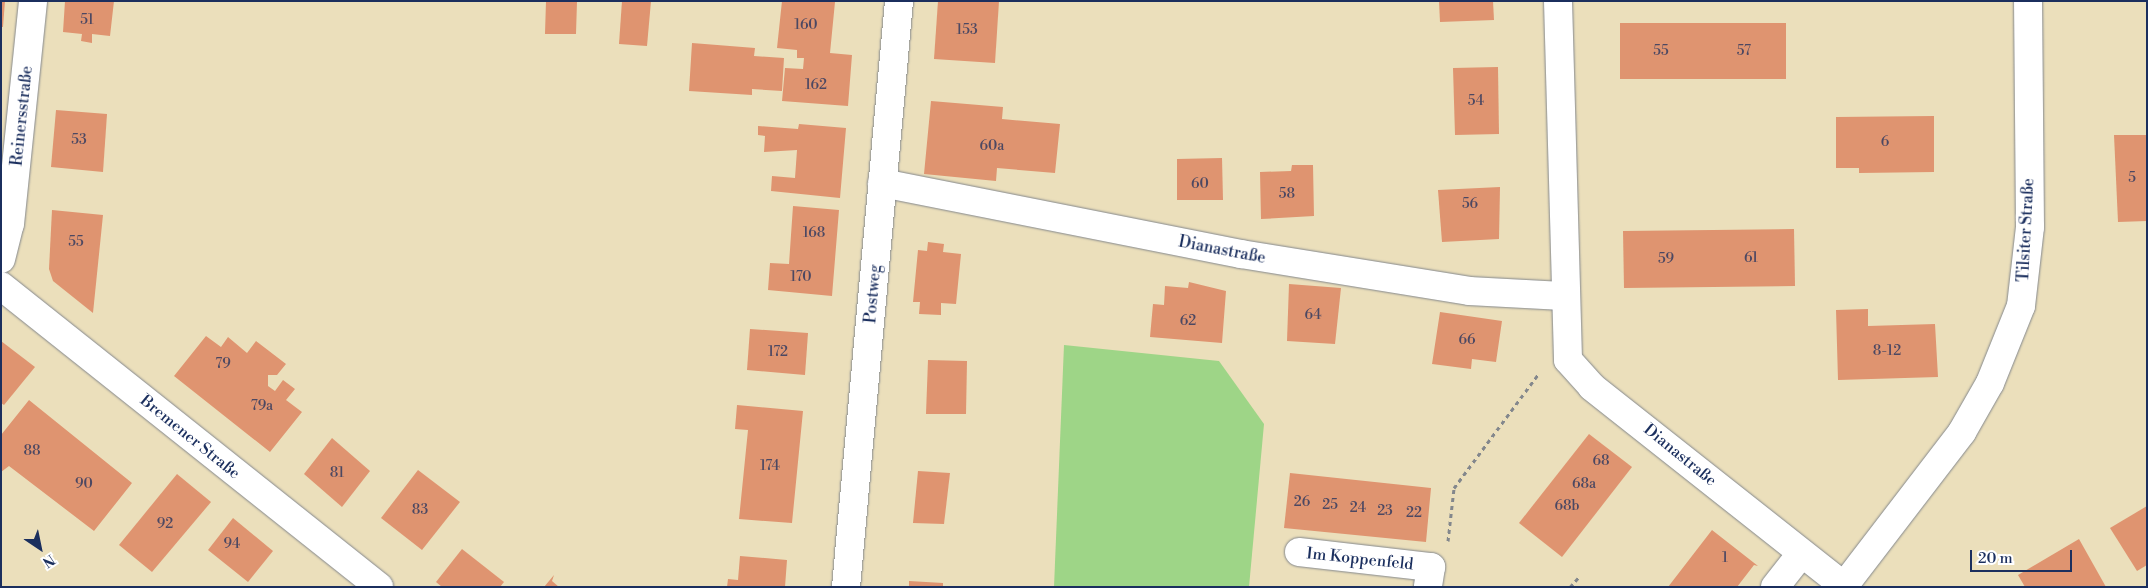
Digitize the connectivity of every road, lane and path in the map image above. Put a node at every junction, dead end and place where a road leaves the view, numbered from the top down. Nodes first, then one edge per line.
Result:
1 (33, 1) edge
2 (898, 1) edge
3 (1558, 1) edge
4 (2028, 1) edge
5 (882, 183) junction
6 (1, 260) edge
7 (1, 286) edge
8 (1564, 296) junction
9 (1568, 360) junction
10 (1299, 552) dead end
11 (1801, 554) junction
12 (1430, 577) edge
13 (1579, 577) dead end
14 (1845, 586) edge
15 (379, 587) edge
16 (846, 587) edge
17 (1570, 587) edge
18 (1774, 587) edge

1 - 6 street, Reinersstraße
2 - 5 street, Postweg
3 - 8 street
4 - 14 street, Tilsiter Straße
5 - 8 street, Dianastraße
5 - 16 street, Postweg
7 - 15 street, Bremener Straße
8 - 9 street
9 - 11 street, Dianastraße
9 - 12 path
10 - 12 street, Im Koppenfeld
11 - 14 street, Dianastraße
11 - 18 street
13 - 17 path

